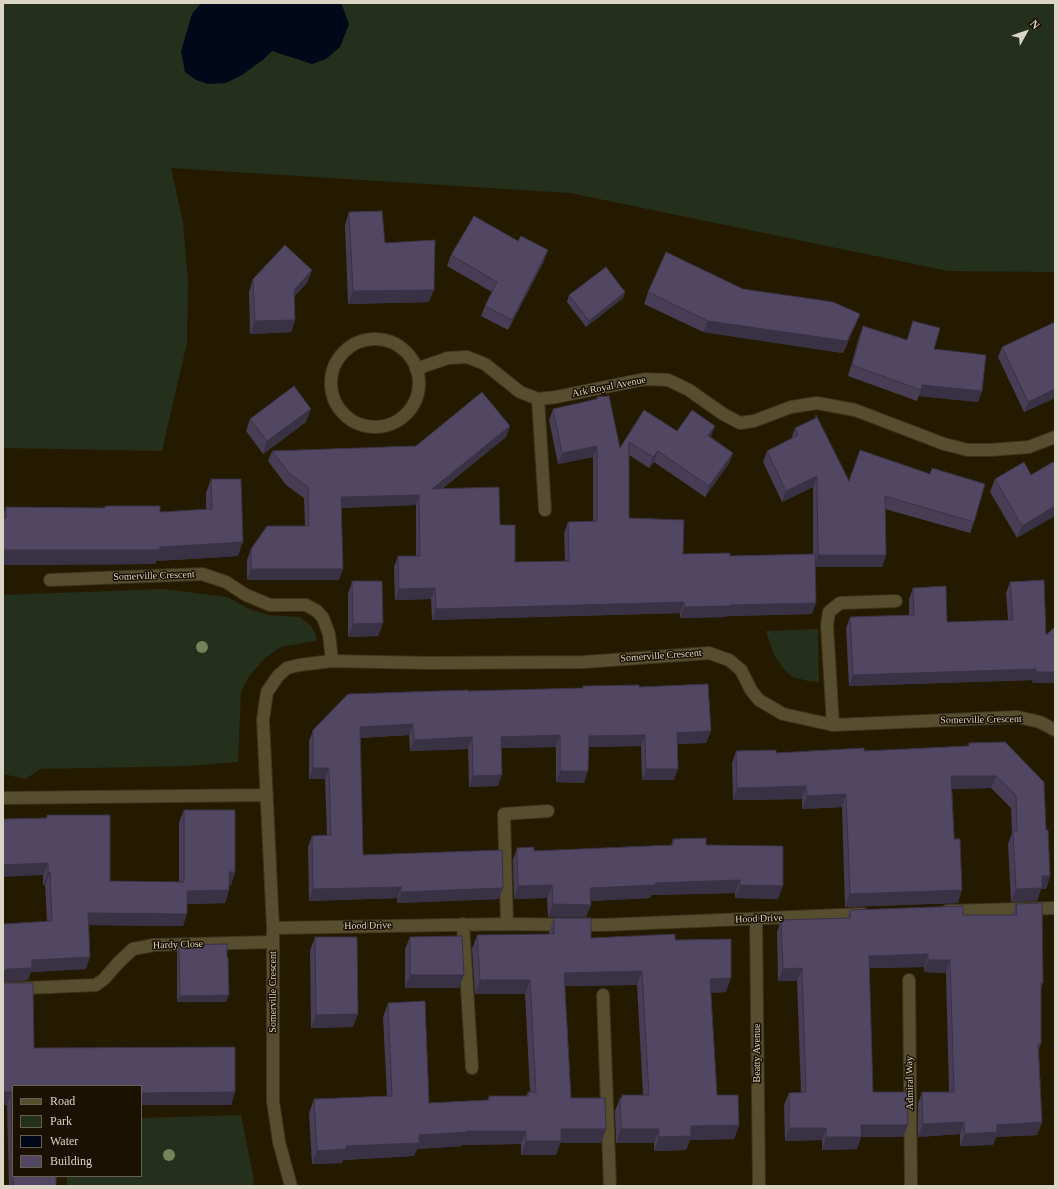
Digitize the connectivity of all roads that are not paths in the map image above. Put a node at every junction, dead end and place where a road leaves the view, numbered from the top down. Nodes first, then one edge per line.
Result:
1 (416, 369) junction
2 (538, 399) junction
3 (1055, 437) edge
4 (545, 510) dead end
5 (50, 580) dead end
6 (896, 601) dead end
7 (332, 661) junction
8 (833, 725) junction
9 (1055, 730) edge
10 (267, 795) junction
11 (3, 798) edge
12 (548, 811) dead end
13 (1055, 908) edge
14 (938, 911) edge
15 (875, 913) edge
16 (756, 919) junction
17 (463, 924) junction
18 (507, 924) junction
19 (273, 928) junction
20 (273, 942) junction
21 (908, 980) dead end
22 (3, 989) edge
23 (603, 995) dead end
24 (472, 1068) dead end
25 (291, 1186) edge
26 (610, 1186) edge
27 (759, 1186) edge
28 (911, 1186) edge

1 - 1 street
1 - 2 street, Ark Royal Avenue
2 - 3 street, Ark Royal Avenue
2 - 4 street
5 - 7 street, Somerville Crescent
6 - 8 street
7 - 8 street, Somerville Crescent
7 - 10 street, Somerville Crescent
8 - 9 street, Somerville Crescent
10 - 11 street
10 - 19 street, Somerville Crescent
12 - 18 street
13 - 14 street
15 - 16 street, Hood Drive
16 - 18 street, Hood Drive
16 - 27 street, Beatty Avenue
17 - 18 street, Hood Drive
17 - 19 street, Hood Drive
17 - 24 street
19 - 20 street, Somerville Crescent
20 - 22 street, Hardy Close
20 - 25 street, Somerville Crescent
21 - 28 street, Admiral Way
23 - 26 street

